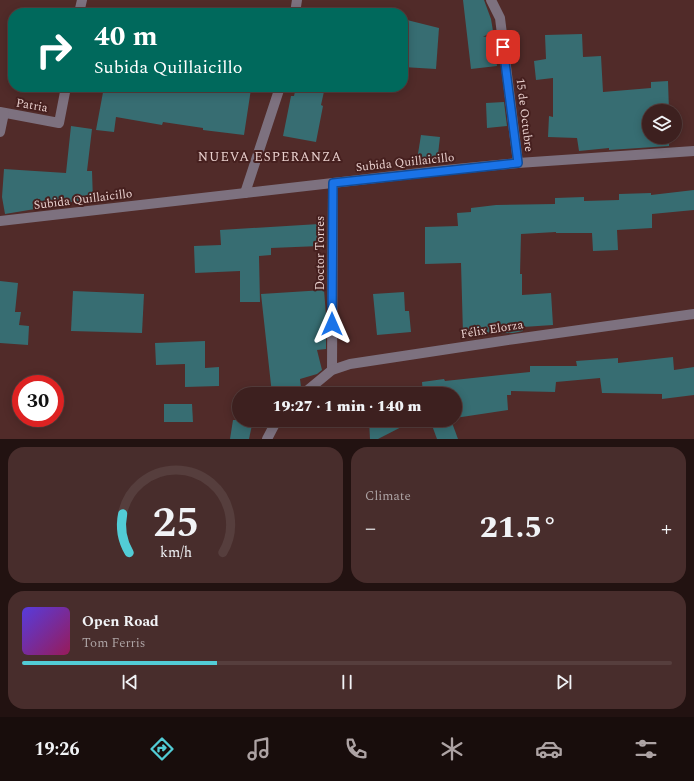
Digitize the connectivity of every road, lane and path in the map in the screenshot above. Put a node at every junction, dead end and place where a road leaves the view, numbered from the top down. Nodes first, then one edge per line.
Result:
1 (491, 0) edge
2 (65, 92) edge
3 (278, 92) edge
4 (2, 113) edge
5 (0, 132) edge
6 (694, 151) edge
7 (518, 163) junction
8 (333, 183) junction
9 (245, 193) junction
10 (0, 221) edge
11 (694, 314) edge
12 (332, 370) junction
13 (311, 387) edge
14 (273, 427) edge
15 (267, 439) edge

1 - 7 street, 15 de Octubre
2 - 4 street, Patria
3 - 9 street
4 - 5 street
6 - 7 street, Subida Quillaicillo
7 - 8 street, Subida Quillaicillo
8 - 9 street, Subida Quillaicillo
8 - 12 street, Doctor Torres
9 - 10 street, Subida Quillaicillo
11 - 12 street, Félix Elorza
12 - 13 street, Félix Elorza
14 - 15 street

